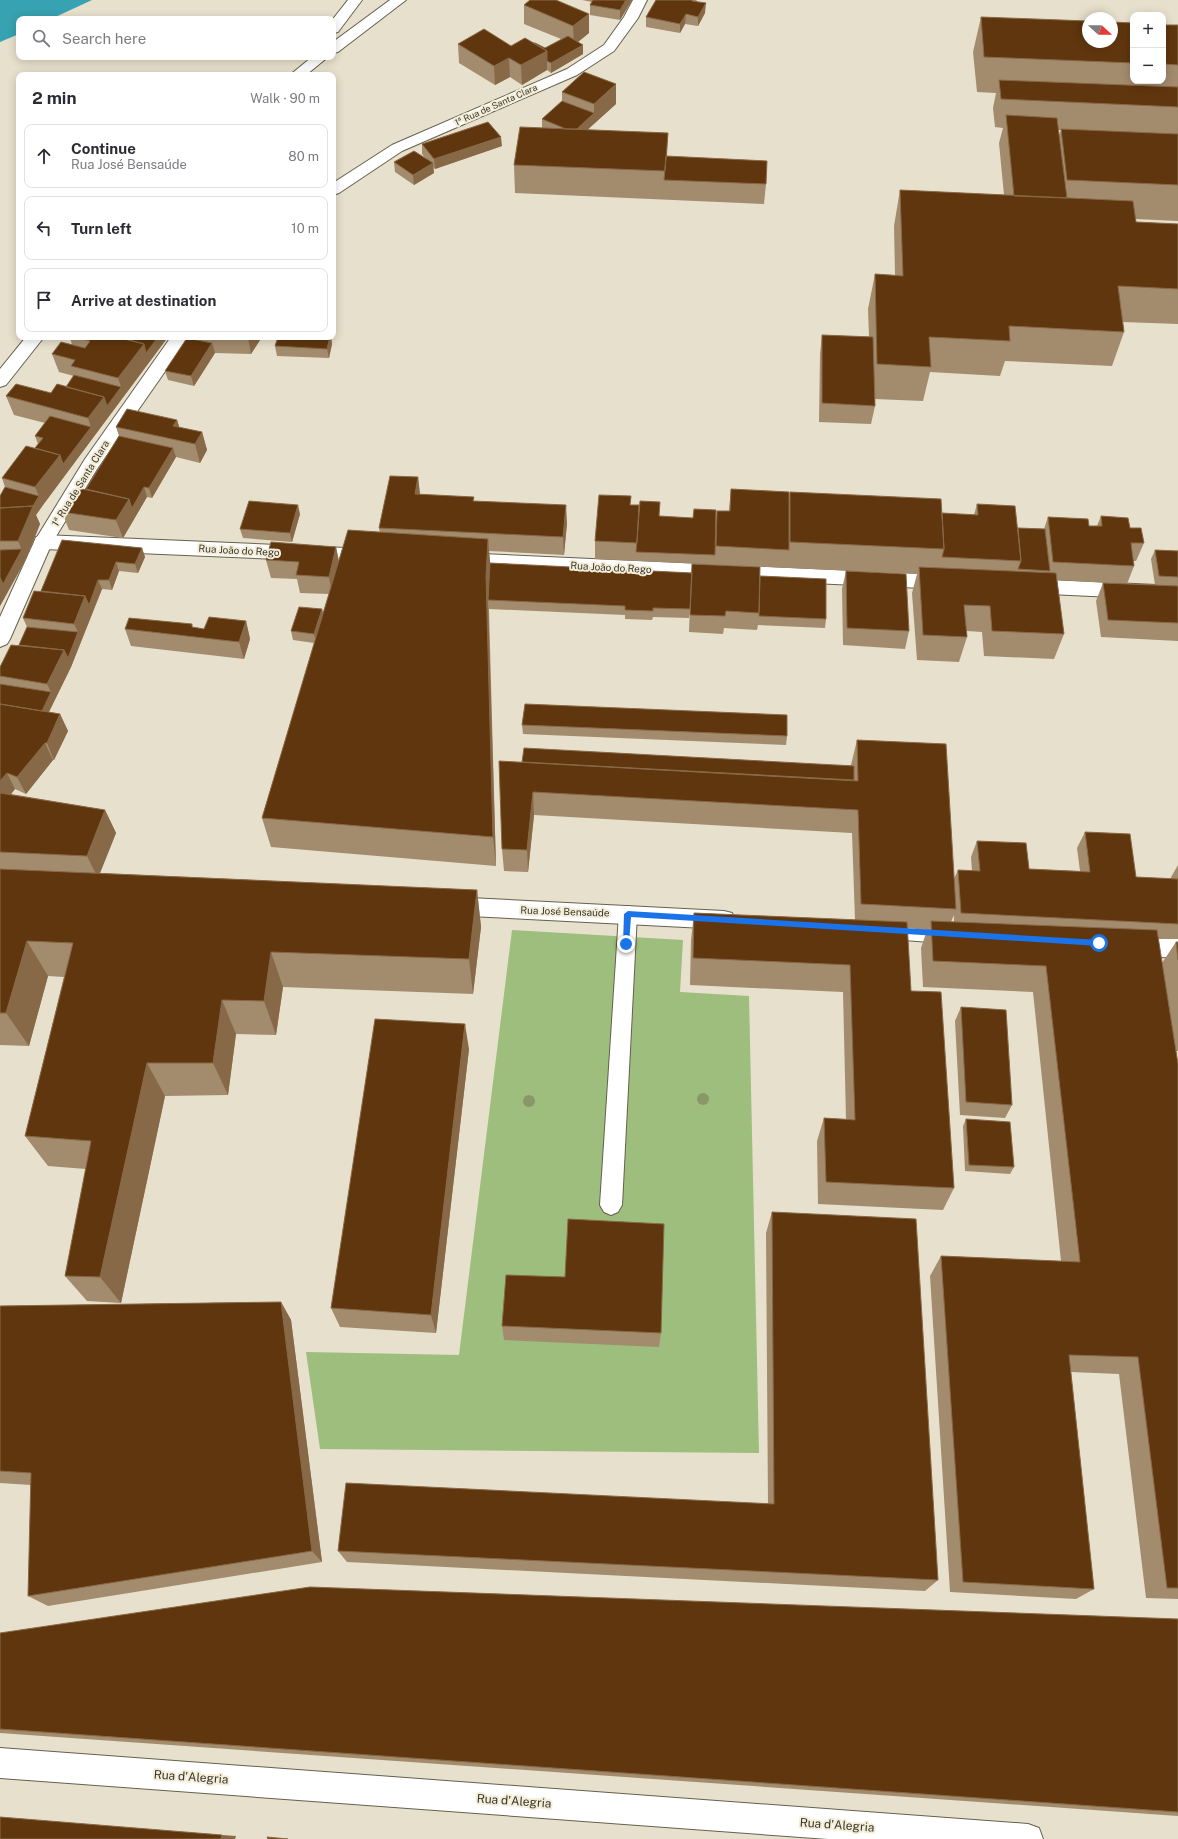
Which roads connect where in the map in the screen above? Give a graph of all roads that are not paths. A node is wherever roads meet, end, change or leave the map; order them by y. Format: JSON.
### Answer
{"nodes":[{"id":1,"x":355,"y":0,"type":"edge"},
{"id":2,"x":399,"y":0,"type":"edge"},
{"id":3,"x":640,"y":0,"type":"edge"},
{"id":4,"x":336,"y":25,"type":"edge"},
{"id":5,"x":336,"y":46,"type":"edge"},
{"id":6,"x":309,"y":60,"type":"edge"},
{"id":7,"x":318,"y":60,"type":"edge"},
{"id":8,"x":300,"y":72,"type":"edge"},
{"id":9,"x":301,"y":72,"type":"edge"},
{"id":10,"x":336,"y":188,"type":"edge"},
{"id":11,"x":33,"y":340,"type":"edge"},
{"id":12,"x":178,"y":340,"type":"edge"},
{"id":13,"x":0,"y":381,"type":"edge"},
{"id":14,"x":43,"y":542,"type":"junction"},
{"id":15,"x":386,"y":557,"type":"edge"},
{"id":16,"x":442,"y":560,"type":"edge"},
{"id":17,"x":959,"y":583,"type":"edge"},
{"id":18,"x":1006,"y":585,"type":"edge"},
{"id":19,"x":1178,"y":593,"type":"edge"},
{"id":20,"x":0,"y":639,"type":"edge"},
{"id":21,"x":431,"y":906,"type":"edge"},
{"id":22,"x":628,"y":914,"type":"junction"},
{"id":23,"x":747,"y":921,"type":"edge"},
{"id":24,"x":859,"y":928,"type":"edge"},
{"id":25,"x":979,"y":936,"type":"edge"},
{"id":26,"x":1106,"y":944,"type":"edge"},
{"id":27,"x":1178,"y":948,"type":"edge"},
{"id":28,"x":611,"y":1205,"type":"dead end"},
{"id":29,"x":0,"y":1763,"type":"edge"},
{"id":30,"x":1028,"y":1839,"type":"edge"}],
"edges":[{"from":1,"to":4,"type":"street"},
{"from":2,"to":5,"type":"street"},
{"from":3,"to":10,"type":"street","name":"1ª Rua de Santa Clara"},
{"from":6,"to":8,"type":"street"},
{"from":7,"to":9,"type":"street"},
{"from":11,"to":13,"type":"street"},
{"from":12,"to":14,"type":"street","name":"1ª Rua de Santa Clara"},
{"from":14,"to":15,"type":"street","name":"Rua João do Rego"},
{"from":14,"to":20,"type":"street","name":"1ª Rua de Santa Clara"},
{"from":16,"to":17,"type":"street","name":"Rua João do Rego"},
{"from":18,"to":19,"type":"street"},
{"from":21,"to":22,"type":"street","name":"Rua José Bensaúde"},
{"from":22,"to":23,"type":"street","name":"Rua José Bensaúde"},
{"from":22,"to":28,"type":"lane"},
{"from":24,"to":25,"type":"street"},
{"from":26,"to":27,"type":"street"},
{"from":29,"to":30,"type":"street","name":"Rua d'Alegria"}]}
